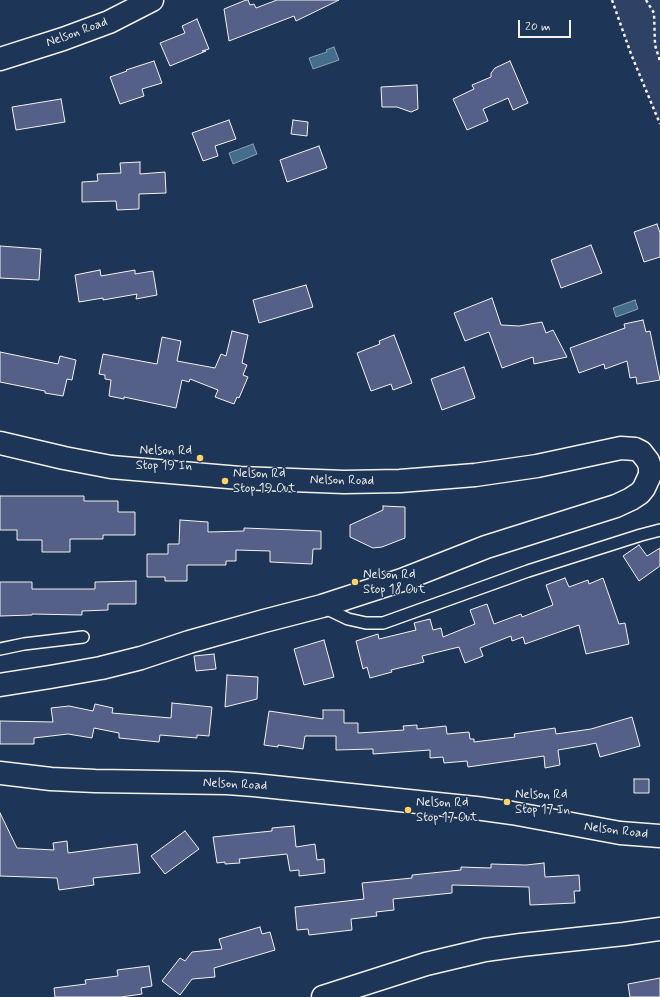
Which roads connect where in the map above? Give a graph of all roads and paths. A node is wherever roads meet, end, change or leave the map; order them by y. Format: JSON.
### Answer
{"nodes":[{"id":1,"x":152,"y":0,"type":"edge"},
{"id":2,"x":612,"y":0,"type":"edge"},
{"id":3,"x":646,"y":0,"type":"edge"},
{"id":4,"x":0,"y":59,"type":"edge"},
{"id":5,"x":660,"y":61,"type":"edge"},
{"id":6,"x":660,"y":124,"type":"edge"},
{"id":7,"x":0,"y":443,"type":"edge"},
{"id":8,"x":655,"y":465,"type":"edge"},
{"id":9,"x":660,"y":530,"type":"edge"},
{"id":10,"x":322,"y":606,"type":"junction"},
{"id":11,"x":83,"y":637,"type":"dead end"},
{"id":12,"x":0,"y":649,"type":"edge"},
{"id":13,"x":0,"y":685,"type":"edge"},
{"id":14,"x":0,"y":773,"type":"edge"},
{"id":15,"x":660,"y":836,"type":"edge"},
{"id":16,"x":660,"y":929,"type":"edge"},
{"id":17,"x":323,"y":997,"type":"edge"}],
"edges":[{"from":1,"to":4,"type":"street","name":"Nelson Road"},
{"from":2,"to":6,"type":"path"},
{"from":3,"to":5,"type":"path"},
{"from":7,"to":8,"type":"street","name":"Nelson Road"},
{"from":8,"to":10,"type":"street","name":"Nelson Road"},
{"from":9,"to":10,"type":"lane"},
{"from":10,"to":13,"type":"street","name":"Nelson Road"},
{"from":11,"to":12,"type":"lane"},
{"from":14,"to":15,"type":"street","name":"Nelson Road"},
{"from":16,"to":17,"type":"street"}]}
